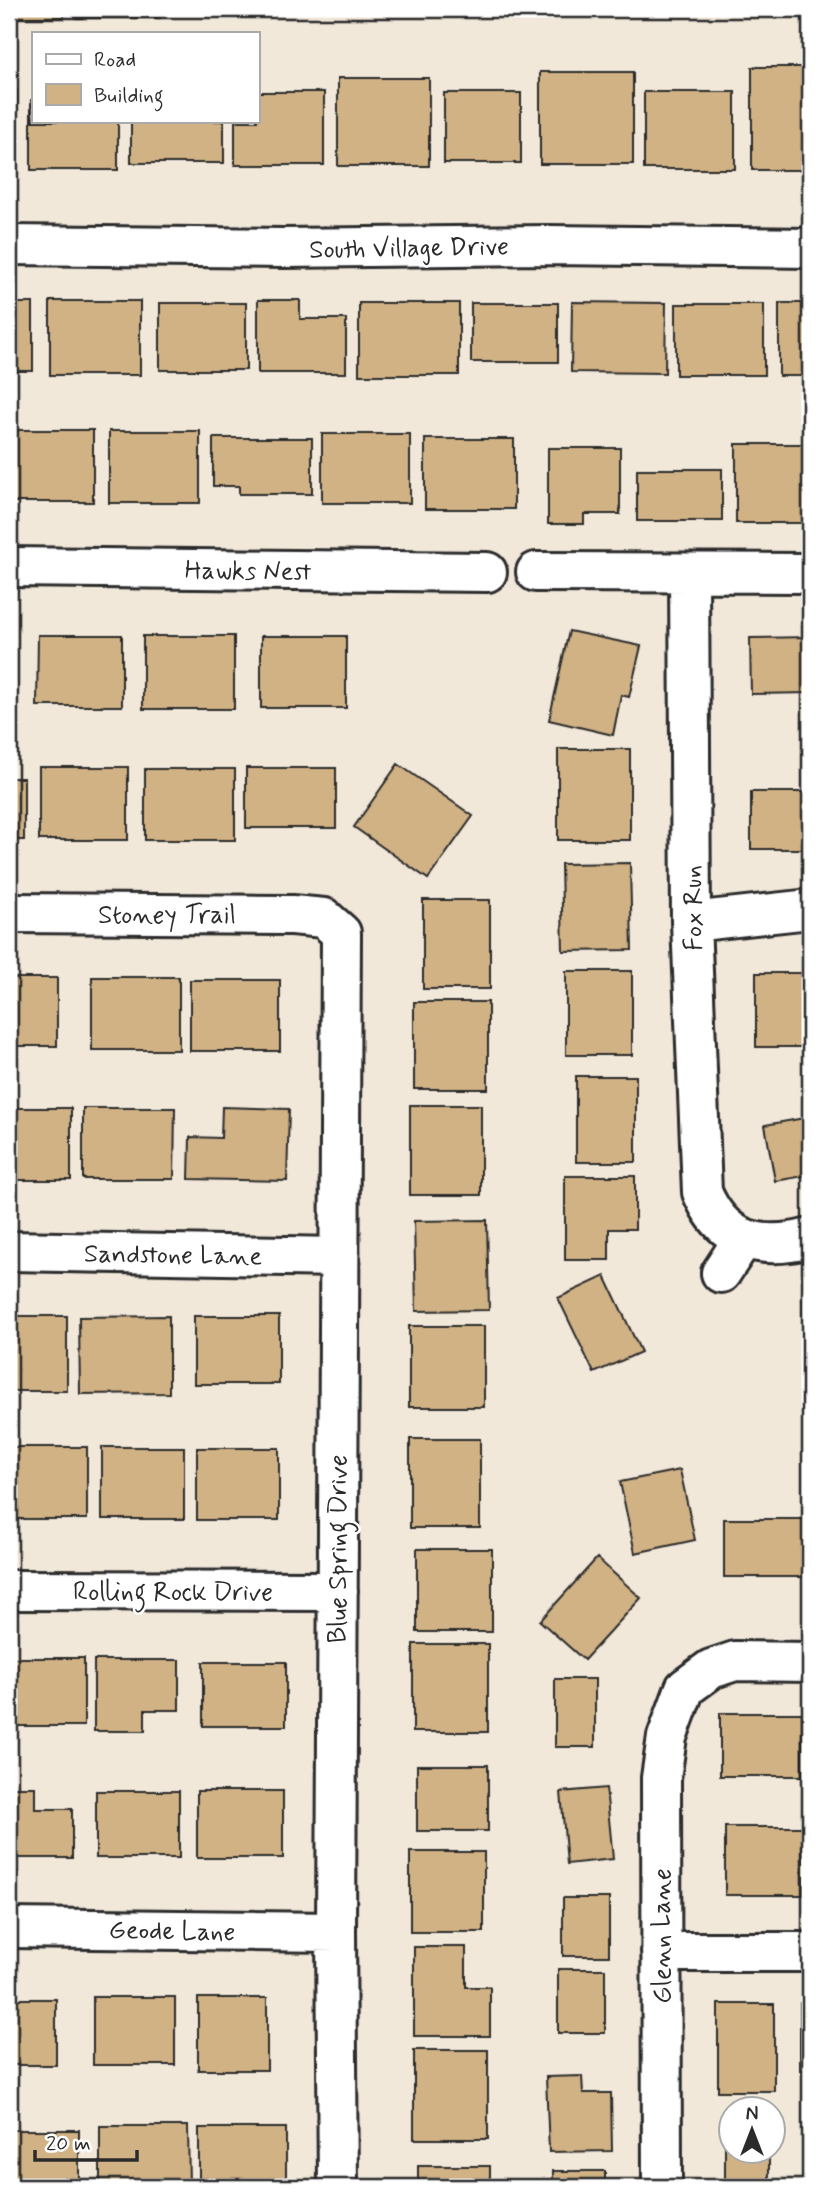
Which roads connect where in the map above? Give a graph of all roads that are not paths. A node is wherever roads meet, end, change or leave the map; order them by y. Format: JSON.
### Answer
{"nodes":[{"id":1,"x":9,"y":245,"type":"edge"},
{"id":2,"x":810,"y":248,"type":"edge"},
{"id":3,"x":9,"y":567,"type":"edge"},
{"id":4,"x":487,"y":572,"type":"dead end"},
{"id":5,"x":536,"y":572,"type":"dead end"},
{"id":6,"x":689,"y":573,"type":"junction"},
{"id":7,"x":810,"y":573,"type":"edge"},
{"id":8,"x":810,"y":909,"type":"edge"},
{"id":9,"x":9,"y":913,"type":"edge"},
{"id":10,"x":324,"y":918,"type":"joint"},
{"id":11,"x":691,"y":922,"type":"junction"},
{"id":12,"x":737,"y":1235,"type":"junction"},
{"id":13,"x":810,"y":1238,"type":"edge"},
{"id":14,"x":9,"y":1251,"type":"edge"},
{"id":15,"x":338,"y":1257,"type":"junction"},
{"id":16,"x":721,"y":1273,"type":"dead end"},
{"id":17,"x":9,"y":1590,"type":"edge"},
{"id":18,"x":338,"y":1591,"type":"junction"},
{"id":19,"x":810,"y":1662,"type":"edge"},
{"id":20,"x":9,"y":1928,"type":"edge"},
{"id":21,"x":336,"y":1932,"type":"junction"},
{"id":22,"x":661,"y":1952,"type":"junction"},
{"id":23,"x":810,"y":1952,"type":"edge"},
{"id":24,"x":338,"y":2187,"type":"edge"},
{"id":25,"x":662,"y":2187,"type":"edge"}],
"edges":[{"from":1,"to":2,"type":"street","name":"South Village Drive"},
{"from":3,"to":4,"type":"street","name":"Hawks Nest"},
{"from":5,"to":6,"type":"street"},
{"from":6,"to":7,"type":"street"},
{"from":6,"to":11,"type":"street","name":"Fox Run"},
{"from":8,"to":11,"type":"street"},
{"from":9,"to":10,"type":"street","name":"Stoney Trail"},
{"from":10,"to":15,"type":"street","name":"Blue Spring Drive"},
{"from":11,"to":12,"type":"street","name":"Fox Run"},
{"from":12,"to":13,"type":"street"},
{"from":12,"to":16,"type":"street"},
{"from":14,"to":15,"type":"street","name":"Sandstone Lane"},
{"from":15,"to":18,"type":"street","name":"Blue Spring Drive"},
{"from":17,"to":18,"type":"street","name":"Rolling Rock Drive"},
{"from":18,"to":21,"type":"street","name":"Blue Spring Drive"},
{"from":19,"to":22,"type":"street","name":"Glenn Lane"},
{"from":20,"to":21,"type":"street","name":"Geode Lane"},
{"from":21,"to":24,"type":"street","name":"Blue Spring Drive"},
{"from":22,"to":23,"type":"street"},
{"from":22,"to":25,"type":"street","name":"Glenn Lane"}]}
